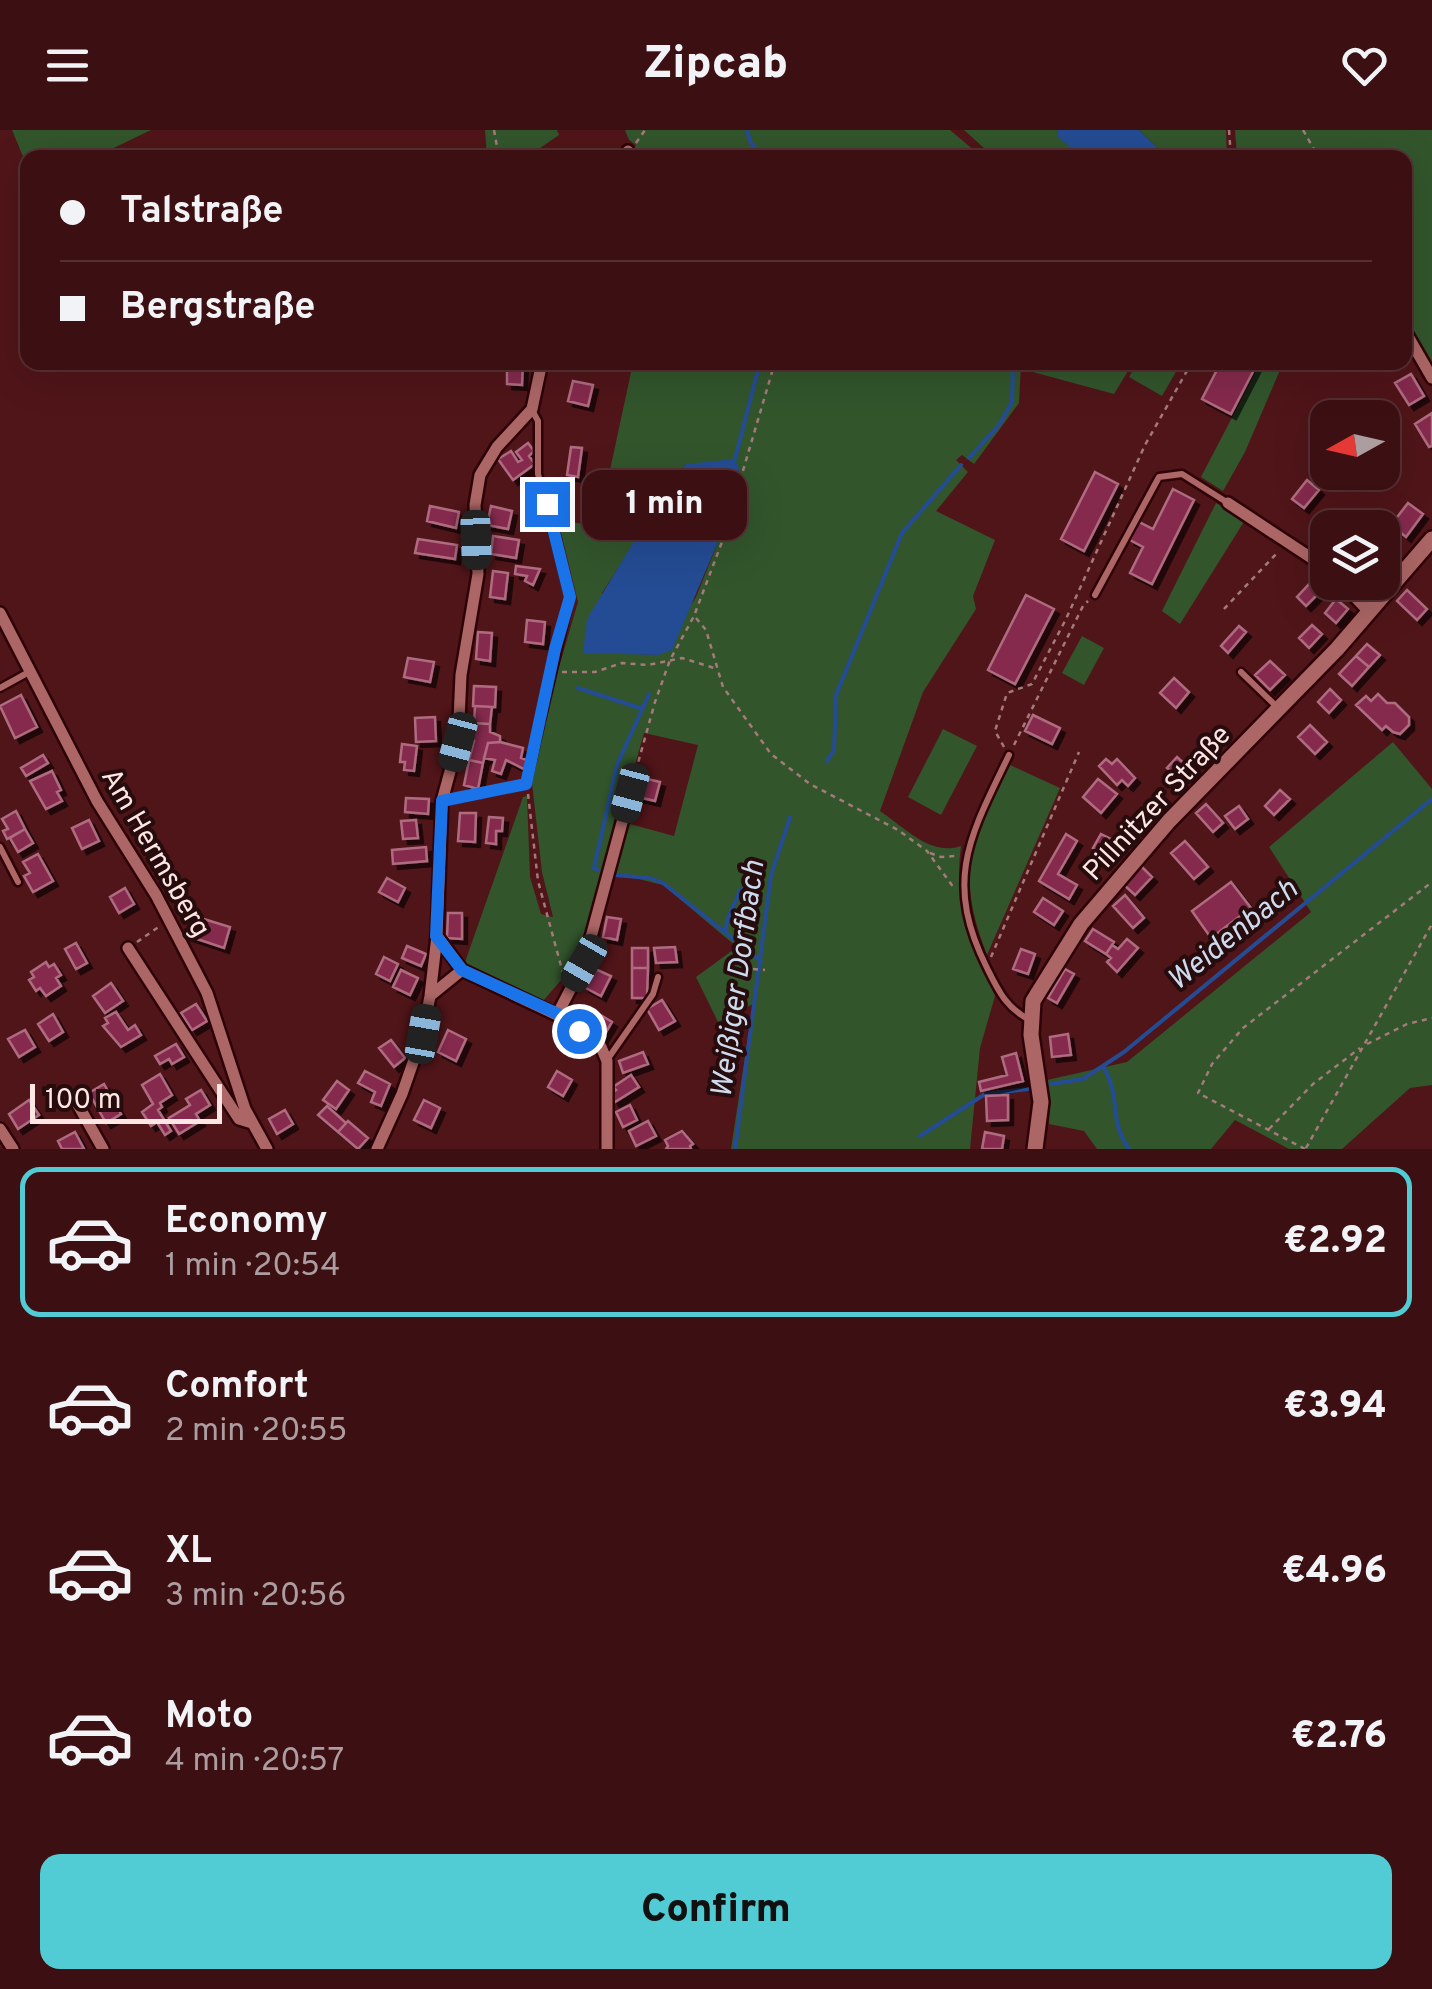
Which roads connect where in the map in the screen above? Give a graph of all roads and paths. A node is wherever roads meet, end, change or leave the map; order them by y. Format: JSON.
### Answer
{"nodes":[{"id":1,"x":645,"y":130,"type":"edge"},
{"id":2,"x":629,"y":150,"type":"edge"},
{"id":3,"x":1412,"y":343,"type":"edge"},
{"id":4,"x":540,"y":370,"type":"edge"},
{"id":5,"x":773,"y":370,"type":"edge"},
{"id":6,"x":1187,"y":370,"type":"edge"},
{"id":7,"x":1432,"y":378,"type":"edge"},
{"id":8,"x":532,"y":409,"type":"junction"},
{"id":9,"x":1228,"y":503,"type":"joint"},
{"id":10,"x":1432,"y":540,"type":"edge"},
{"id":11,"x":1287,"y":542,"type":"junction"},
{"id":12,"x":1310,"y":557,"type":"edge"},
{"id":13,"x":1095,"y":595,"type":"joint"},
{"id":14,"x":1358,"y":600,"type":"edge"},
{"id":15,"x":1224,"y":609,"type":"dead end"},
{"id":16,"x":0,"y":613,"type":"edge"},
{"id":17,"x":1370,"y":613,"type":"junction"},
{"id":18,"x":694,"y":616,"type":"junction"},
{"id":19,"x":670,"y":660,"type":"junction"},
{"id":20,"x":717,"y":670,"type":"junction"},
{"id":21,"x":30,"y":672,"type":"junction"},
{"id":22,"x":550,"y":672,"type":"junction"},
{"id":23,"x":1240,"y":672,"type":"dead end"},
{"id":24,"x":0,"y":688,"type":"edge"},
{"id":25,"x":1279,"y":709,"type":"junction"},
{"id":26,"x":1079,"y":752,"type":"dead end"},
{"id":27,"x":1009,"y":755,"type":"junction"},
{"id":28,"x":526,"y":784,"type":"junction"},
{"id":29,"x":630,"y":793,"type":"joint"},
{"id":30,"x":442,"y":801,"type":"junction"},
{"id":31,"x":968,"y":846,"type":"junction"},
{"id":32,"x":0,"y":847,"type":"edge"},
{"id":33,"x":926,"y":851,"type":"junction"},
{"id":34,"x":18,"y":882,"type":"dead end"},
{"id":35,"x":1432,"y":882,"type":"edge"},
{"id":36,"x":964,"y":901,"type":"junction"},
{"id":37,"x":162,"y":924,"type":"dead end"},
{"id":38,"x":1432,"y":924,"type":"edge"},
{"id":39,"x":436,"y":936,"type":"junction"},
{"id":40,"x":1423,"y":939,"type":"junction"},
{"id":41,"x":1432,"y":939,"type":"edge"},
{"id":42,"x":130,"y":947,"type":"joint"},
{"id":43,"x":987,"y":967,"type":"junction"},
{"id":44,"x":753,"y":969,"type":"dead end"},
{"id":45,"x":462,"y":970,"type":"junction"},
{"id":46,"x":765,"y":970,"type":"dead end"},
{"id":47,"x":658,"y":977,"type":"dead end"},
{"id":48,"x":567,"y":994,"type":"junction"},
{"id":49,"x":430,"y":996,"type":"junction"},
{"id":50,"x":558,"y":1014,"type":"junction"},
{"id":51,"x":1432,"y":1018,"type":"edge"},
{"id":52,"x":1031,"y":1021,"type":"junction"},
{"id":53,"x":1363,"y":1046,"type":"junction"},
{"id":54,"x":607,"y":1061,"type":"junction"},
{"id":55,"x":77,"y":1103,"type":"dead end"},
{"id":56,"x":252,"y":1123,"type":"junction"},
{"id":57,"x":0,"y":1129,"type":"edge"},
{"id":58,"x":1268,"y":1130,"type":"junction"},
{"id":59,"x":13,"y":1149,"type":"edge"},
{"id":60,"x":103,"y":1149,"type":"edge"},
{"id":61,"x":267,"y":1149,"type":"edge"},
{"id":62,"x":377,"y":1149,"type":"edge"},
{"id":63,"x":607,"y":1149,"type":"edge"},
{"id":64,"x":1035,"y":1149,"type":"edge"},
{"id":65,"x":1305,"y":1149,"type":"edge"}],
"edges":[{"from":1,"to":2,"type":"path"},
{"from":3,"to":7,"type":"street"},
{"from":4,"to":8,"type":"street"},
{"from":5,"to":18,"type":"path"},
{"from":6,"to":27,"type":"path"},
{"from":8,"to":22,"type":"lane"},
{"from":8,"to":30,"type":"street"},
{"from":9,"to":11,"type":"street"},
{"from":9,"to":13,"type":"lane"},
{"from":10,"to":17,"type":"street","name":"Pillnitzer Straße"},
{"from":11,"to":12,"type":"street"},
{"from":11,"to":15,"type":"path"},
{"from":13,"to":27,"type":"path"},
{"from":14,"to":17,"type":"street"},
{"from":16,"to":21,"type":"street","name":"Am Hermsberg"},
{"from":17,"to":25,"type":"street","name":"Pillnitzer Straße"},
{"from":18,"to":19,"type":"path"},
{"from":18,"to":20,"type":"path"},
{"from":19,"to":20,"type":"path"},
{"from":19,"to":22,"type":"path"},
{"from":19,"to":29,"type":"path"},
{"from":20,"to":33,"type":"path"},
{"from":21,"to":24,"type":"lane"},
{"from":21,"to":56,"type":"street","name":"Am Hermsberg"},
{"from":22,"to":28,"type":"lane"},
{"from":23,"to":25,"type":"lane"},
{"from":25,"to":52,"type":"street","name":"Pillnitzer Straße"},
{"from":26,"to":43,"type":"path"},
{"from":27,"to":31,"type":"lane"},
{"from":28,"to":30,"type":"lane"},
{"from":28,"to":48,"type":"path"},
{"from":29,"to":48,"type":"street"},
{"from":30,"to":39,"type":"street"},
{"from":31,"to":33,"type":"path"},
{"from":31,"to":36,"type":"lane"},
{"from":32,"to":34,"type":"lane"},
{"from":33,"to":36,"type":"path"},
{"from":35,"to":58,"type":"path"},
{"from":36,"to":43,"type":"lane"},
{"from":37,"to":42,"type":"path"},
{"from":38,"to":40,"type":"path"},
{"from":39,"to":45,"type":"street"},
{"from":39,"to":49,"type":"street"},
{"from":40,"to":41,"type":"path"},
{"from":40,"to":53,"type":"path"},
{"from":42,"to":56,"type":"street","name":"Am Hermsberg"},
{"from":43,"to":52,"type":"lane"},
{"from":44,"to":46,"type":"path"},
{"from":45,"to":49,"type":"street"},
{"from":45,"to":50,"type":"street"},
{"from":47,"to":54,"type":"lane"},
{"from":48,"to":50,"type":"street"},
{"from":49,"to":62,"type":"street"},
{"from":50,"to":54,"type":"street"},
{"from":51,"to":53,"type":"path"},
{"from":52,"to":64,"type":"street","name":"Pillnitzer Straße"},
{"from":53,"to":58,"type":"path"},
{"from":53,"to":65,"type":"path"},
{"from":54,"to":63,"type":"street"},
{"from":55,"to":60,"type":"street"},
{"from":56,"to":61,"type":"street","name":"Am Hermsberg"},
{"from":57,"to":59,"type":"street"},
{"from":58,"to":65,"type":"path"}]}
